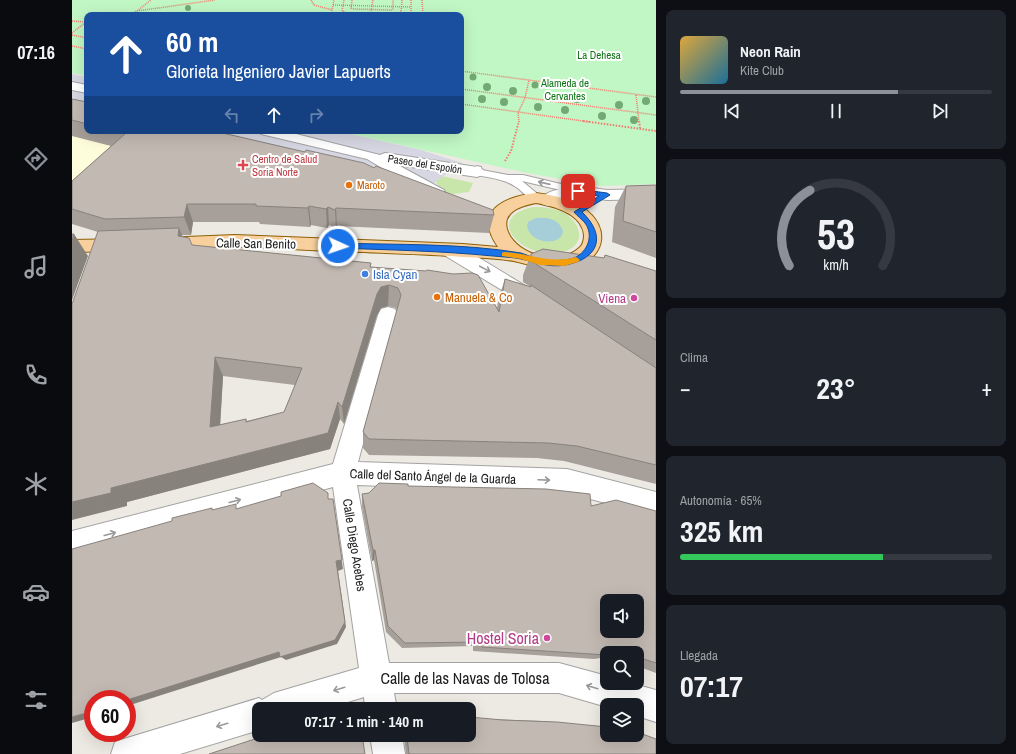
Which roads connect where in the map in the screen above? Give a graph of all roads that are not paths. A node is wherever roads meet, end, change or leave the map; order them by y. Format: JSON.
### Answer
{"nodes":[{"id":1,"x":72,"y":86,"type":"edge"},
{"id":2,"x":84,"y":88,"type":"edge"},
{"id":3,"x":279,"y":134,"type":"edge"},
{"id":4,"x":372,"y":156,"type":"junction"},
{"id":5,"x":477,"y":171,"type":"joint"},
{"id":6,"x":509,"y":178,"type":"junction"},
{"id":7,"x":578,"y":191,"type":"junction"},
{"id":8,"x":656,"y":194,"type":"edge"},
{"id":9,"x":607,"y":195,"type":"junction"},
{"id":10,"x":542,"y":199,"type":"junction"},
{"id":11,"x":453,"y":203,"type":"edge"},
{"id":12,"x":578,"y":212,"type":"junction"},
{"id":13,"x":497,"y":230,"type":"junction"},
{"id":14,"x":72,"y":246,"type":"edge"},
{"id":15,"x":457,"y":250,"type":"junction"},
{"id":16,"x":586,"y":254,"type":"junction"},
{"id":17,"x":521,"y":256,"type":"junction"},
{"id":18,"x":605,"y":260,"type":"edge"},
{"id":19,"x":547,"y":310,"type":"edge"},
{"id":20,"x":388,"y":315,"type":"dead end"},
{"id":21,"x":343,"y":473,"type":"junction"},
{"id":22,"x":656,"y":504,"type":"edge"},
{"id":23,"x":72,"y":544,"type":"edge"},
{"id":24,"x":376,"y":678,"type":"junction"},
{"id":25,"x":297,"y":702,"type":"edge"},
{"id":26,"x":381,"y":702,"type":"edge"},
{"id":27,"x":656,"y":706,"type":"edge"},
{"id":28,"x":252,"y":716,"type":"edge"},
{"id":29,"x":387,"y":742,"type":"edge"},
{"id":30,"x":127,"y":754,"type":"edge"},
{"id":31,"x":389,"y":754,"type":"edge"}],
"edges":[{"from":1,"to":2,"type":"street"},
{"from":3,"to":4,"type":"street","name":"Paseo del Espolón"},
{"from":4,"to":5,"type":"street","name":"Paseo del Espolón"},
{"from":4,"to":11,"type":"street","name":"Paseo del Espolón"},
{"from":5,"to":6,"type":"lane"},
{"from":7,"to":6,"type":"lane","one_way":true},
{"from":6,"to":10,"type":"lane"},
{"from":7,"to":9,"type":"street"},
{"from":7,"to":10,"type":"street"},
{"from":8,"to":9,"type":"street"},
{"from":9,"to":12,"type":"street"},
{"from":10,"to":12,"type":"main road"},
{"from":10,"to":13,"type":"main road"},
{"from":12,"to":16,"type":"main road"},
{"from":13,"to":15,"type":"main road"},
{"from":13,"to":17,"type":"main road"},
{"from":14,"to":15,"type":"main road","name":"Calle San Benito"},
{"from":15,"to":17,"type":"main road","name":"Calle San Benito"},
{"from":15,"to":19,"type":"street","one_way":true},
{"from":16,"to":17,"type":"main road"},
{"from":16,"to":18,"type":"main road"},
{"from":20,"to":21,"type":"street","name":"Calle Diego Acebes"},
{"from":21,"to":22,"type":"street","name":"Calle del Santo Ángel de la Guarda","one_way":true},
{"from":23,"to":21,"type":"street","name":"Calle del Santo Ángel de la Guarda","one_way":true},
{"from":21,"to":24,"type":"street","name":"Calle Diego Acebes"},
{"from":24,"to":25,"type":"street","name":"Calle de las Navas de Tolosa","one_way":true},
{"from":24,"to":26,"type":"street","name":"Calle Diego Acebes"},
{"from":27,"to":24,"type":"street","name":"Calle de las Navas de Tolosa","one_way":true},
{"from":28,"to":30,"type":"street","one_way":true},
{"from":29,"to":31,"type":"street"}]}
